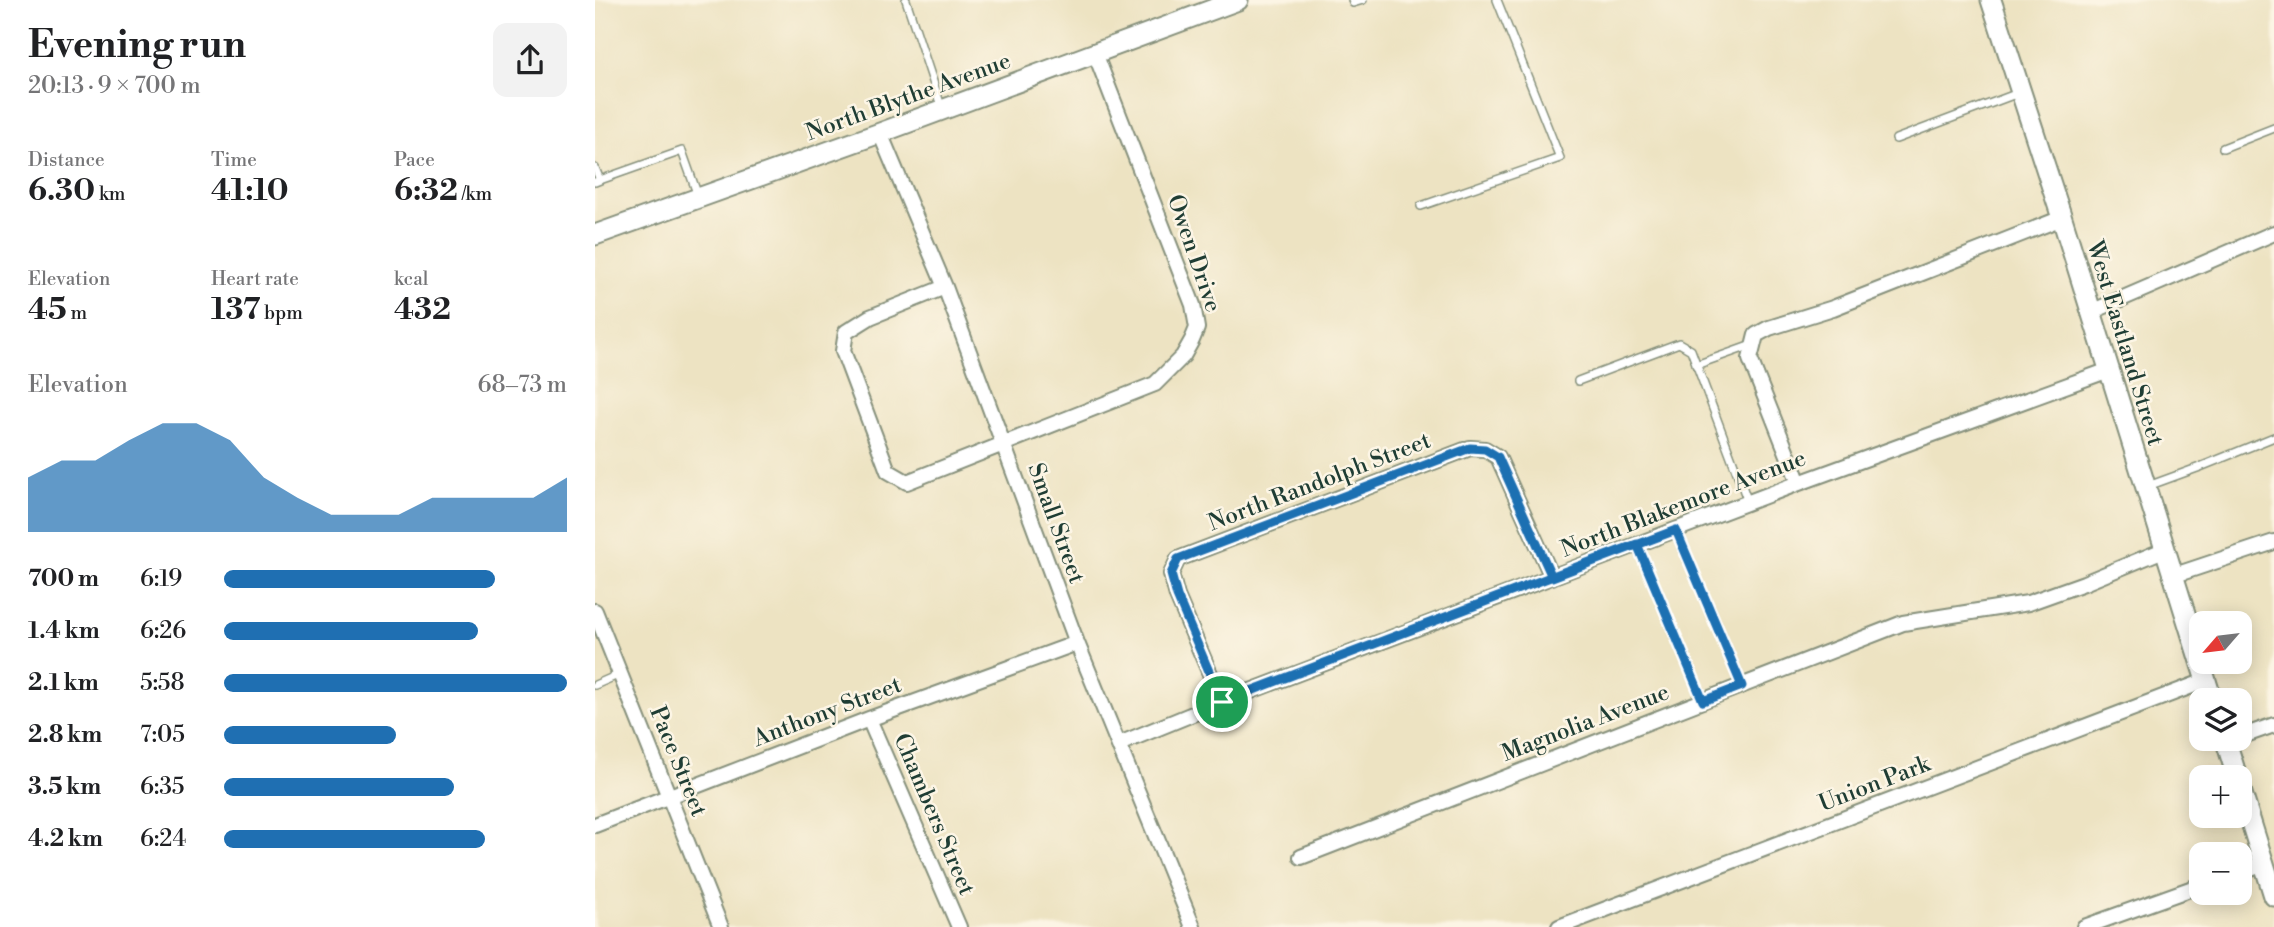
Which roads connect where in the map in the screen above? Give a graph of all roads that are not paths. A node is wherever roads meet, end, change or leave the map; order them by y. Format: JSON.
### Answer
{"nodes":[{"id":1,"x":906,"y":0,"type":"edge"},
{"id":2,"x":1237,"y":0,"type":"edge"},
{"id":3,"x":1352,"y":0,"type":"edge"},
{"id":4,"x":1363,"y":0,"type":"edge"},
{"id":5,"x":1497,"y":0,"type":"edge"},
{"id":6,"x":1991,"y":0,"type":"edge"},
{"id":7,"x":1199,"y":6,"type":"edge"},
{"id":8,"x":1095,"y":52,"type":"junction"},
{"id":9,"x":2021,"y":92,"type":"junction"},
{"id":10,"x":943,"y":110,"type":"junction"},
{"id":11,"x":2274,"y":128,"type":"edge"},
{"id":12,"x":880,"y":133,"type":"junction"},
{"id":13,"x":1896,"y":139,"type":"dead end"},
{"id":14,"x":2223,"y":148,"type":"dead end"},
{"id":15,"x":595,"y":168,"type":"edge"},
{"id":16,"x":597,"y":181,"type":"edge"},
{"id":17,"x":699,"y":198,"type":"junction"},
{"id":18,"x":1422,"y":206,"type":"dead end"},
{"id":19,"x":2062,"y":218,"type":"junction"},
{"id":20,"x":2274,"y":233,"type":"edge"},
{"id":21,"x":595,"y":234,"type":"edge"},
{"id":22,"x":944,"y":287,"type":"junction"},
{"id":23,"x":2091,"y":312,"type":"junction"},
{"id":24,"x":1753,"y":345,"type":"junction"},
{"id":25,"x":1696,"y":365,"type":"junction"},
{"id":26,"x":2109,"y":370,"type":"junction"},
{"id":27,"x":1578,"y":381,"type":"dead end"},
{"id":28,"x":2274,"y":437,"type":"edge"},
{"id":29,"x":1004,"y":445,"type":"junction"},
{"id":30,"x":1800,"y":482,"type":"junction"},
{"id":31,"x":2144,"y":487,"type":"junction"},
{"id":32,"x":1748,"y":502,"type":"junction"},
{"id":33,"x":1676,"y":530,"type":"junction"},
{"id":34,"x":2274,"y":542,"type":"edge"},
{"id":35,"x":1637,"y":544,"type":"junction"},
{"id":36,"x":2167,"y":549,"type":"junction"},
{"id":37,"x":2175,"y":575,"type":"junction"},
{"id":38,"x":1552,"y":577,"type":"junction"},
{"id":39,"x":595,"y":611,"type":"edge"},
{"id":40,"x":1077,"y":643,"type":"junction"},
{"id":41,"x":620,"y":674,"type":"junction"},
{"id":42,"x":595,"y":685,"type":"edge"},
{"id":43,"x":1742,"y":686,"type":"junction"},
{"id":44,"x":2208,"y":688,"type":"edge"},
{"id":45,"x":2189,"y":698,"type":"edge"},
{"id":46,"x":1703,"y":701,"type":"junction"},
{"id":47,"x":1222,"y":702,"type":"junction"},
{"id":48,"x":869,"y":719,"type":"junction"},
{"id":49,"x":2274,"y":726,"type":"edge"},
{"id":50,"x":2252,"y":733,"type":"edge"},
{"id":51,"x":1119,"y":744,"type":"junction"},
{"id":52,"x":668,"y":797,"type":"junction"},
{"id":53,"x":2252,"y":819,"type":"edge"},
{"id":54,"x":595,"y":825,"type":"edge"},
{"id":55,"x":1301,"y":857,"type":"dead end"},
{"id":56,"x":2267,"y":858,"type":"edge"},
{"id":57,"x":2189,"y":889,"type":"edge"},
{"id":58,"x":2274,"y":896,"type":"edge"},
{"id":59,"x":721,"y":927,"type":"edge"},
{"id":60,"x":958,"y":927,"type":"edge"},
{"id":61,"x":1193,"y":927,"type":"edge"},
{"id":62,"x":1559,"y":927,"type":"edge"},
{"id":63,"x":2084,"y":927,"type":"edge"}],
"edges":[{"from":1,"to":10,"type":"lane"},
{"from":2,"to":7,"type":"street","name":"North Blythe Avenue"},
{"from":3,"to":4,"type":"lane"},
{"from":5,"to":18,"type":"lane"},
{"from":6,"to":9,"type":"street","name":"West Eastland Street"},
{"from":7,"to":8,"type":"street","name":"North Blythe Avenue"},
{"from":8,"to":10,"type":"street","name":"North Blythe Avenue"},
{"from":8,"to":29,"type":"street","name":"Owen Drive"},
{"from":9,"to":13,"type":"lane"},
{"from":9,"to":19,"type":"street","name":"West Eastland Street"},
{"from":10,"to":12,"type":"street","name":"North Blythe Avenue"},
{"from":11,"to":14,"type":"lane"},
{"from":12,"to":17,"type":"street","name":"North Blythe Avenue"},
{"from":12,"to":22,"type":"street","name":"Small Street"},
{"from":15,"to":16,"type":"lane"},
{"from":16,"to":17,"type":"lane"},
{"from":17,"to":21,"type":"street","name":"North Blythe Avenue"},
{"from":19,"to":23,"type":"street","name":"West Eastland Street"},
{"from":19,"to":24,"type":"street"},
{"from":20,"to":23,"type":"street"},
{"from":22,"to":29,"type":"street","name":"Small Street"},
{"from":22,"to":29,"type":"street","name":"Owen Drive"},
{"from":23,"to":26,"type":"street","name":"West Eastland Street"},
{"from":24,"to":25,"type":"lane"},
{"from":24,"to":30,"type":"street"},
{"from":25,"to":27,"type":"lane"},
{"from":25,"to":32,"type":"lane"},
{"from":26,"to":30,"type":"street","name":"North Blakemore Avenue"},
{"from":26,"to":31,"type":"street","name":"West Eastland Street"},
{"from":28,"to":31,"type":"lane"},
{"from":29,"to":40,"type":"street","name":"Small Street"},
{"from":30,"to":32,"type":"street","name":"North Blakemore Avenue"},
{"from":31,"to":36,"type":"street","name":"West Eastland Street"},
{"from":32,"to":33,"type":"street","name":"North Blakemore Avenue"},
{"from":33,"to":35,"type":"street","name":"North Blakemore Avenue"},
{"from":33,"to":43,"type":"lane"},
{"from":34,"to":37,"type":"street"},
{"from":35,"to":38,"type":"street","name":"North Blakemore Avenue"},
{"from":35,"to":46,"type":"lane"},
{"from":36,"to":37,"type":"street","name":"West Eastland Street"},
{"from":36,"to":43,"type":"street","name":"Magnolia Avenue"},
{"from":37,"to":44,"type":"street","name":"West Eastland Street"},
{"from":38,"to":47,"type":"street","name":"North Blakemore Avenue"},
{"from":38,"to":47,"type":"street","name":"North Randolph Street"},
{"from":39,"to":41,"type":"street","name":"Pace Street"},
{"from":40,"to":48,"type":"street","name":"Anthony Street"},
{"from":40,"to":51,"type":"street","name":"Small Street"},
{"from":41,"to":42,"type":"lane"},
{"from":41,"to":52,"type":"street","name":"Pace Street"},
{"from":43,"to":46,"type":"street","name":"Magnolia Avenue"},
{"from":45,"to":62,"type":"street","name":"Union Park"},
{"from":46,"to":55,"type":"street","name":"Magnolia Avenue"},
{"from":47,"to":51,"type":"street","name":"North Blakemore Avenue"},
{"from":48,"to":52,"type":"street","name":"Anthony Street"},
{"from":48,"to":60,"type":"street","name":"Chambers Street"},
{"from":49,"to":50,"type":"street"},
{"from":51,"to":61,"type":"street","name":"Small Street"},
{"from":52,"to":54,"type":"street","name":"Anthony Street"},
{"from":52,"to":59,"type":"street","name":"Pace Street"},
{"from":53,"to":56,"type":"street"},
{"from":56,"to":58,"type":"street"},
{"from":57,"to":63,"type":"street"}]}
